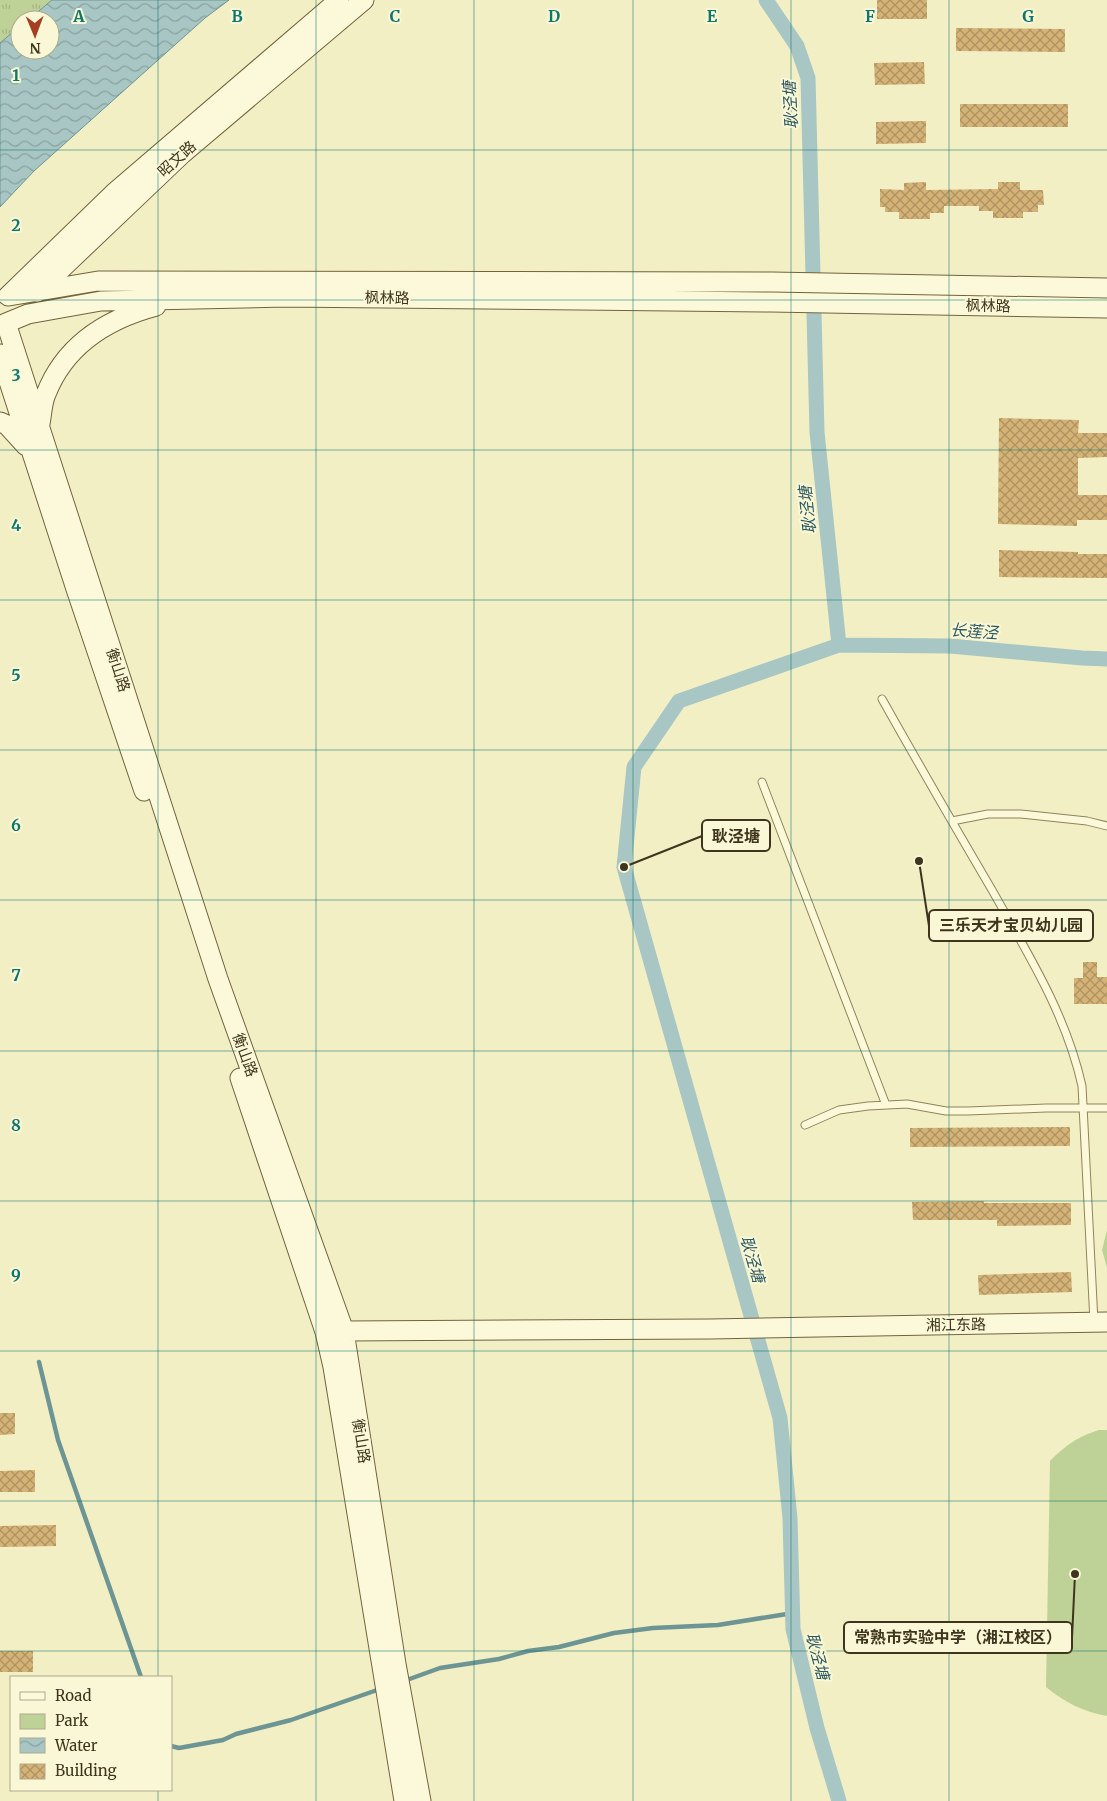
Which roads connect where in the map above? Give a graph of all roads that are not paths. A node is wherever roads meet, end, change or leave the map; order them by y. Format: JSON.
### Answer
{"nodes":[{"id":1,"x":338,"y":0,"type":"edge"},
{"id":2,"x":364,"y":0,"type":"edge"},
{"id":3,"x":1107,"y":288,"type":"edge"},
{"id":4,"x":37,"y":291,"type":"junction"},
{"id":5,"x":182,"y":299,"type":"junction"},
{"id":6,"x":5,"y":300,"type":"edge"},
{"id":7,"x":1107,"y":308,"type":"edge"},
{"id":8,"x":3,"y":326,"type":"edge"},
{"id":9,"x":0,"y":354,"type":"edge"},
{"id":10,"x":0,"y":422,"type":"edge"},
{"id":11,"x":40,"y":428,"type":"junction"},
{"id":12,"x":32,"y":452,"type":"junction"},
{"id":13,"x":882,"y":699,"type":"dead end"},
{"id":14,"x":762,"y":782,"type":"dead end"},
{"id":15,"x":952,"y":821,"type":"junction"},
{"id":16,"x":1107,"y":826,"type":"edge"},
{"id":17,"x":886,"y":1105,"type":"junction"},
{"id":18,"x":1107,"y":1108,"type":"edge"},
{"id":19,"x":1084,"y":1109,"type":"junction"},
{"id":20,"x":805,"y":1125,"type":"dead end"},
{"id":21,"x":1101,"y":1322,"type":"edge"},
{"id":22,"x":344,"y":1331,"type":"junction"},
{"id":23,"x":388,"y":1666,"type":"junction"},
{"id":24,"x":394,"y":1692,"type":"junction"},
{"id":25,"x":404,"y":1801,"type":"edge"},
{"id":26,"x":421,"y":1801,"type":"edge"}],
"edges":[{"from":1,"to":6,"type":"street"},
{"from":2,"to":4,"type":"street","name":"昭文路"},
{"from":3,"to":4,"type":"street","name":"枫林路"},
{"from":4,"to":6,"type":"street","name":"枫林路"},
{"from":4,"to":8,"type":"street","name":"昭文路"},
{"from":5,"to":7,"type":"street","name":"枫林路"},
{"from":5,"to":8,"type":"street","name":"枫林路"},
{"from":5,"to":11,"type":"street"},
{"from":8,"to":11,"type":"street","name":"衡山路"},
{"from":9,"to":12,"type":"street","name":"衡山路"},
{"from":10,"to":12,"type":"street"},
{"from":11,"to":22,"type":"street","name":"衡山路"},
{"from":12,"to":23,"type":"street","name":"衡山路"},
{"from":13,"to":15,"type":"lane"},
{"from":14,"to":17,"type":"lane"},
{"from":15,"to":16,"type":"lane"},
{"from":15,"to":19,"type":"lane"},
{"from":17,"to":19,"type":"lane"},
{"from":17,"to":20,"type":"lane"},
{"from":18,"to":19,"type":"lane"},
{"from":19,"to":21,"type":"lane"},
{"from":21,"to":22,"type":"street","name":"湘江东路"},
{"from":22,"to":23,"type":"street","name":"衡山路"},
{"from":23,"to":24,"type":"street","name":"衡山路"},
{"from":24,"to":25,"type":"street","name":"衡山路"},
{"from":24,"to":26,"type":"street","name":"衡山路"}]}
